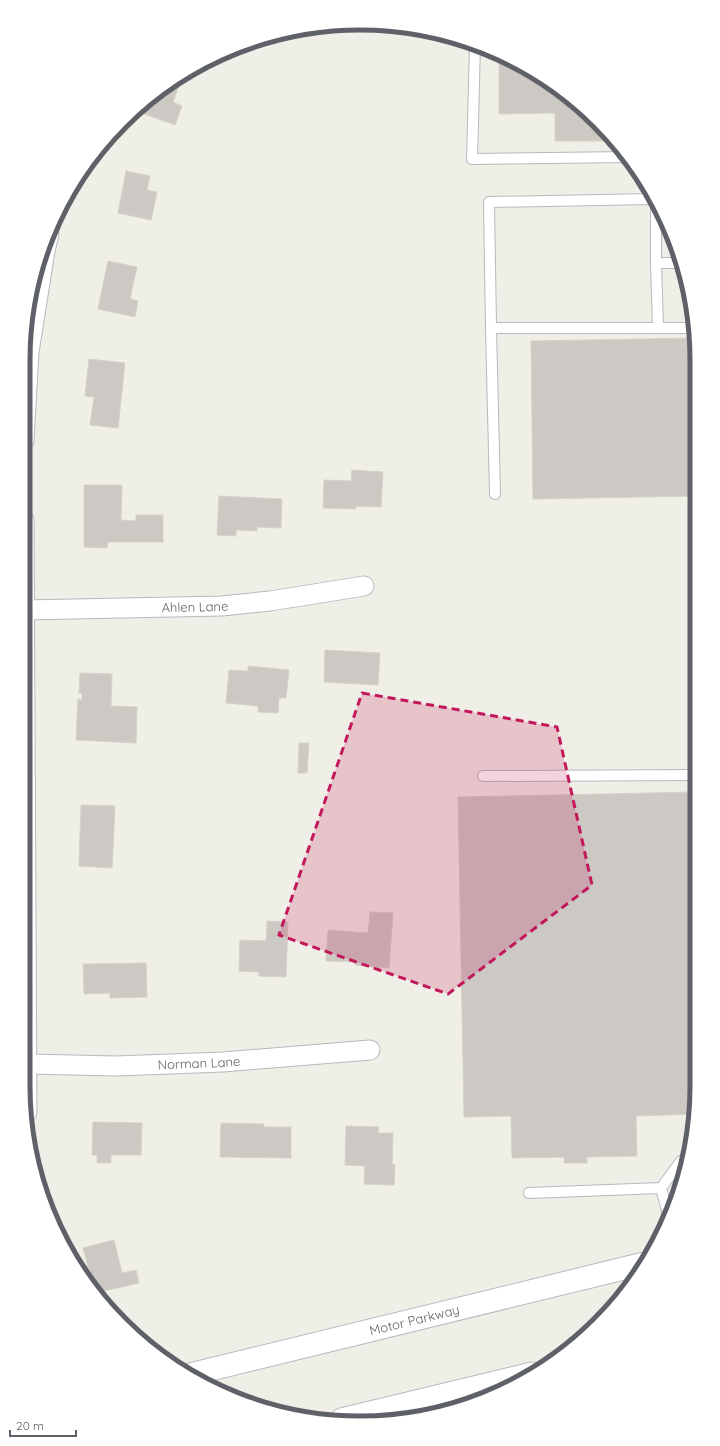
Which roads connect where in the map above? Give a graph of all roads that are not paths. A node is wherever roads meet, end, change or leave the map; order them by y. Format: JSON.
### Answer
{"nodes":[{"id":1,"x":475,"y":51,"type":"edge"},
{"id":2,"x":621,"y":158,"type":"edge"},
{"id":3,"x":648,"y":199,"type":"edge"},
{"id":4,"x":656,"y":214,"type":"edge"},
{"id":5,"x":656,"y":263,"type":"junction"},
{"id":6,"x":675,"y":263,"type":"edge"},
{"id":7,"x":41,"y":274,"type":"edge"},
{"id":8,"x":491,"y":328,"type":"junction"},
{"id":9,"x":658,"y":328,"type":"junction"},
{"id":10,"x":688,"y":328,"type":"edge"},
{"id":11,"x":31,"y":340,"type":"edge"},
{"id":12,"x":495,"y":494,"type":"dead end"},
{"id":13,"x":364,"y":586,"type":"dead end"},
{"id":14,"x":30,"y":610,"type":"edge"},
{"id":15,"x":690,"y":775,"type":"edge"},
{"id":16,"x":483,"y":776,"type":"dead end"},
{"id":17,"x":370,"y":1050,"type":"dead end"},
{"id":18,"x":30,"y":1064,"type":"edge"},
{"id":19,"x":681,"y":1161,"type":"edge"},
{"id":20,"x":661,"y":1188,"type":"junction"},
{"id":21,"x":529,"y":1193,"type":"dead end"},
{"id":22,"x":666,"y":1208,"type":"edge"},
{"id":23,"x":636,"y":1265,"type":"edge"},
{"id":24,"x":197,"y":1373,"type":"edge"},
{"id":25,"x":519,"y":1375,"type":"edge"},
{"id":26,"x":351,"y":1416,"type":"edge"}],
"edges":[{"from":1,"to":2,"type":"lane"},
{"from":3,"to":8,"type":"lane"},
{"from":4,"to":5,"type":"lane"},
{"from":5,"to":6,"type":"lane"},
{"from":5,"to":9,"type":"lane"},
{"from":7,"to":11,"type":"street"},
{"from":8,"to":9,"type":"lane"},
{"from":8,"to":12,"type":"lane"},
{"from":9,"to":10,"type":"lane"},
{"from":13,"to":14,"type":"street","name":"Ahlen Lane"},
{"from":15,"to":16,"type":"lane"},
{"from":17,"to":18,"type":"street","name":"Norman Lane"},
{"from":19,"to":20,"type":"lane"},
{"from":20,"to":21,"type":"lane"},
{"from":20,"to":22,"type":"lane"},
{"from":23,"to":24,"type":"main road","name":"Motor Parkway"},
{"from":25,"to":26,"type":"street"}]}
